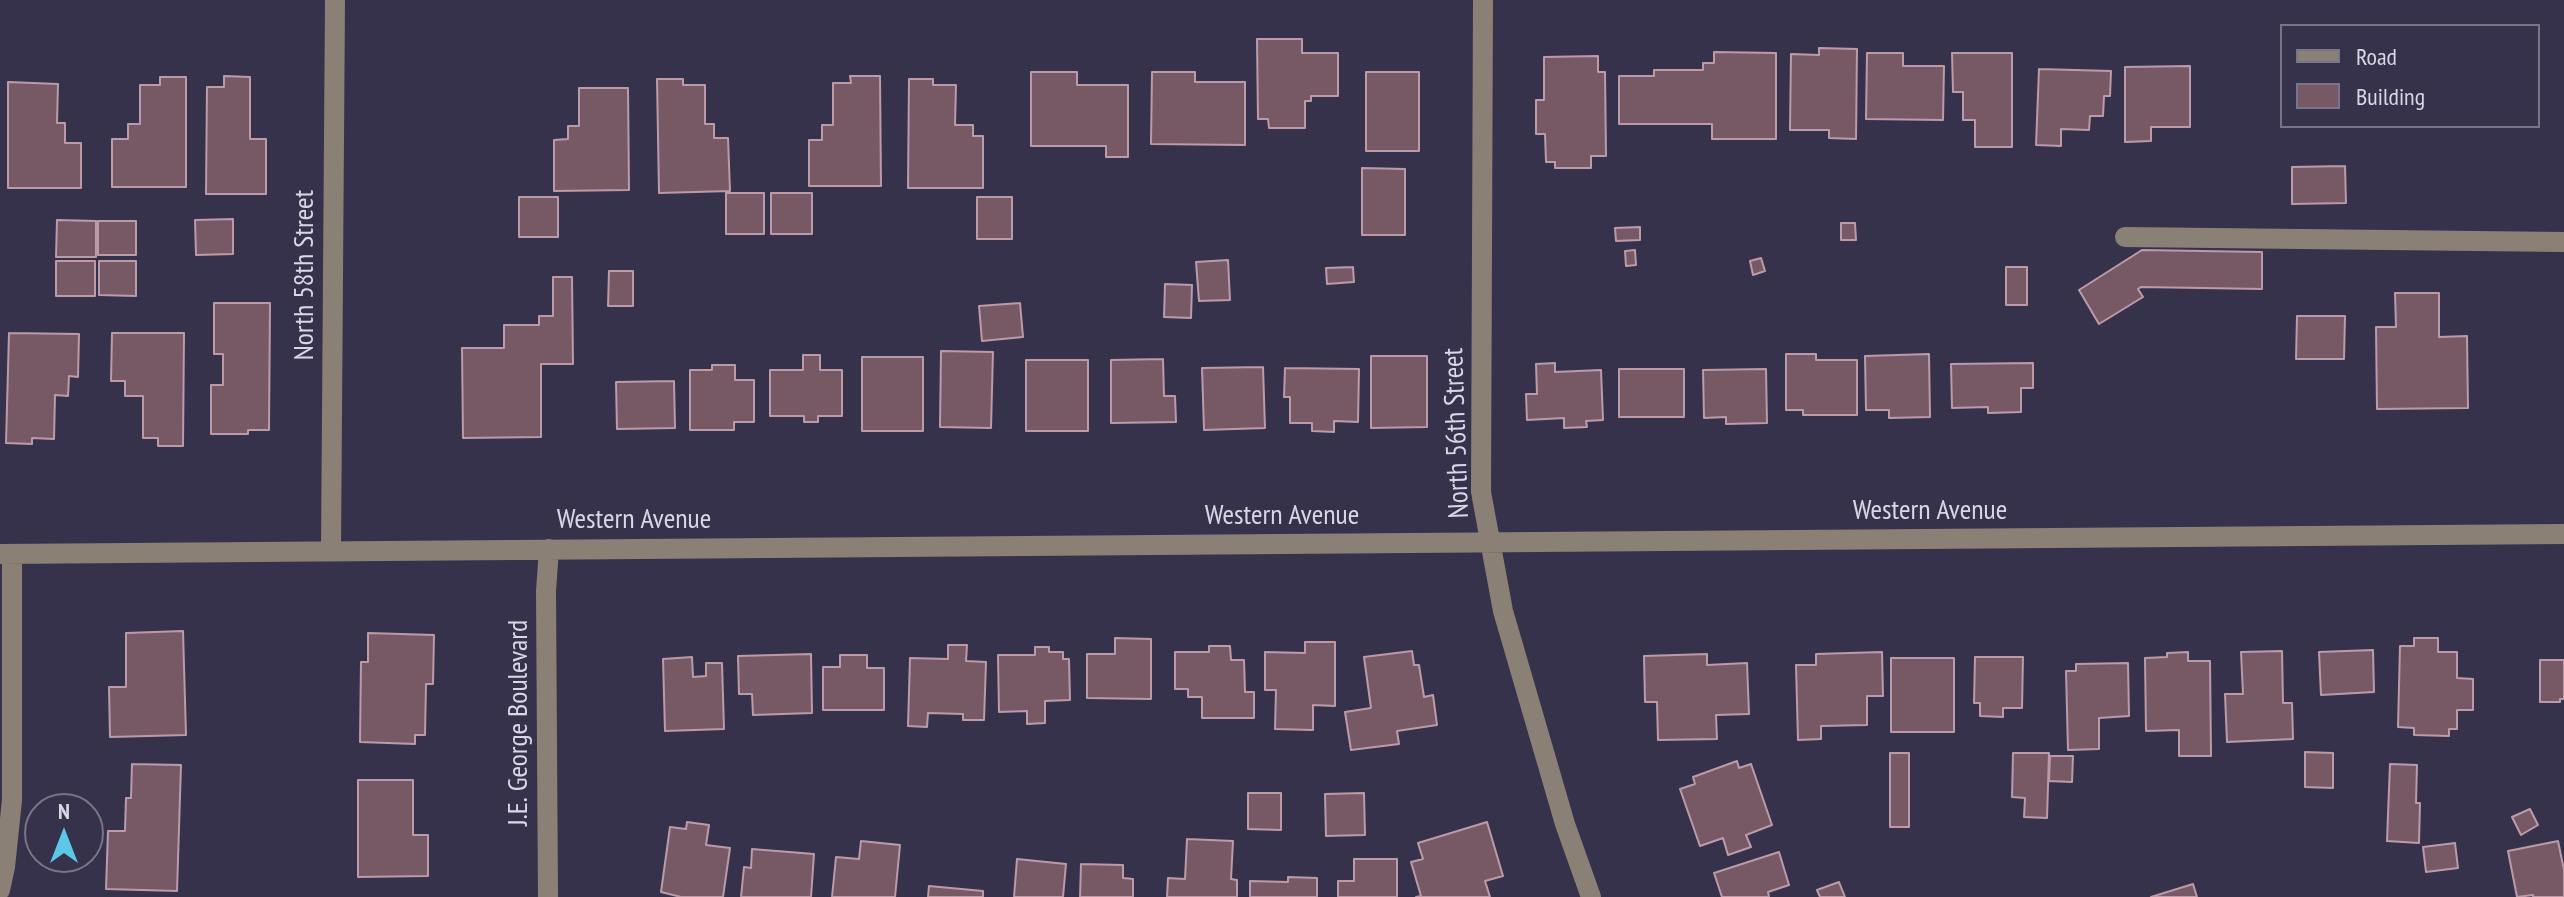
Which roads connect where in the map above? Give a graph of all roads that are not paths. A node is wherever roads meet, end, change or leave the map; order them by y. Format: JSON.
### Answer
{"nodes":[{"id":1,"x":335,"y":0,"type":"edge"},
{"id":2,"x":1483,"y":0,"type":"edge"},
{"id":3,"x":2125,"y":237,"type":"dead end"},
{"id":4,"x":2564,"y":242,"type":"edge"},
{"id":5,"x":2564,"y":534,"type":"edge"},
{"id":6,"x":1490,"y":542,"type":"junction"},
{"id":7,"x":549,"y":549,"type":"junction"},
{"id":8,"x":331,"y":551,"type":"junction"},
{"id":9,"x":6,"y":554,"type":"edge"},
{"id":10,"x":0,"y":890,"type":"edge"},
{"id":11,"x":548,"y":897,"type":"edge"},
{"id":12,"x":1591,"y":897,"type":"edge"}],
"edges":[{"from":1,"to":8,"type":"street","name":"North 58th Street"},
{"from":2,"to":6,"type":"street","name":"North 56th Street"},
{"from":3,"to":4,"type":"street"},
{"from":5,"to":6,"type":"street","name":"Western Avenue"},
{"from":6,"to":7,"type":"street","name":"Western Avenue"},
{"from":6,"to":12,"type":"street","name":"North 56th Street"},
{"from":7,"to":8,"type":"street","name":"Western Avenue"},
{"from":7,"to":11,"type":"street","name":"J.E. George Boulevard"},
{"from":8,"to":9,"type":"street","name":"Western Avenue"},
{"from":9,"to":10,"type":"street"}]}
